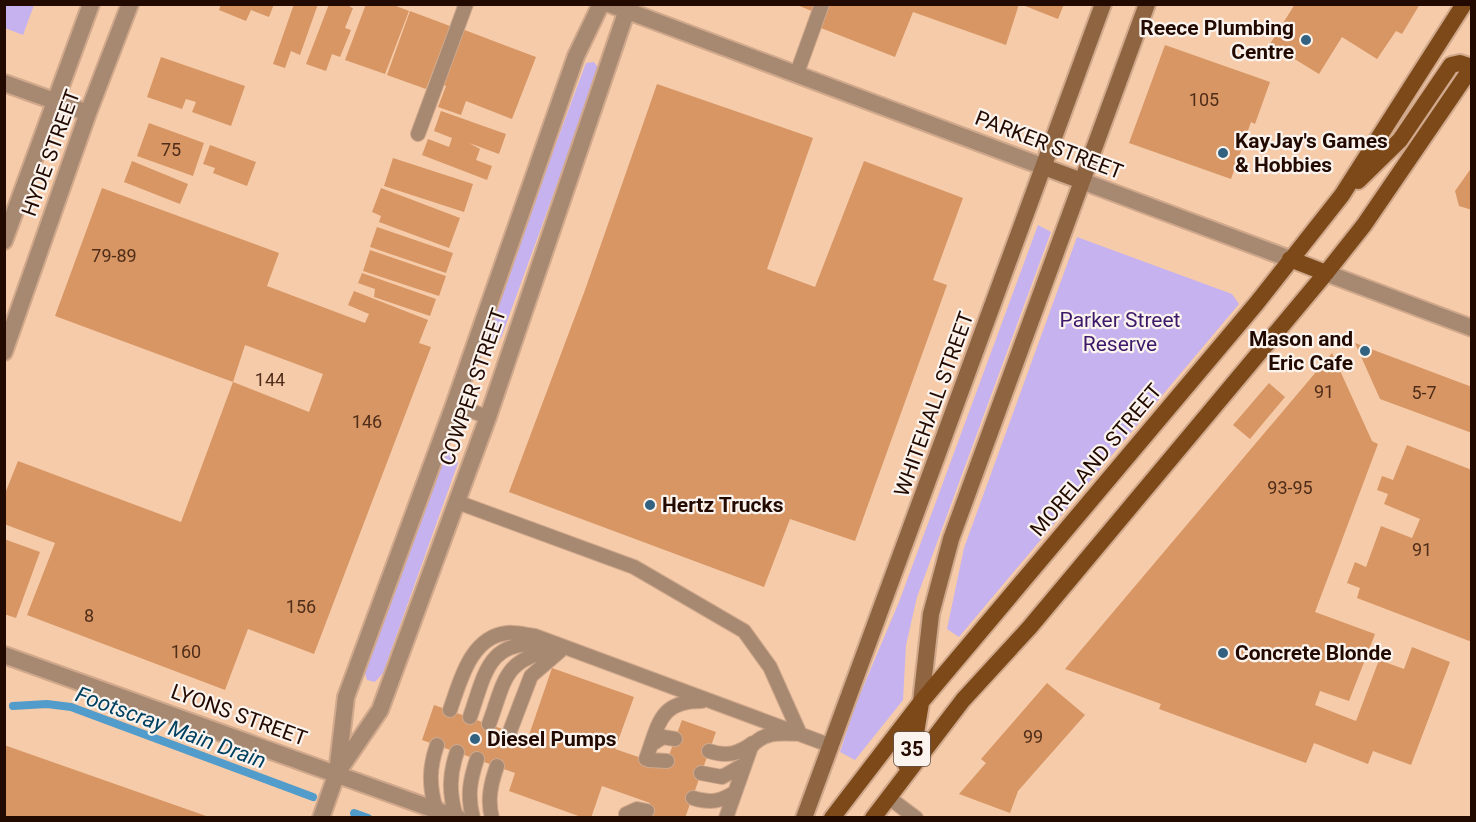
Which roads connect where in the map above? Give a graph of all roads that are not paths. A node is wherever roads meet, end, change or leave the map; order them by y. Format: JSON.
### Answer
{"nodes":[{"id":1,"x":91,"y":4,"type":"edge"},
{"id":2,"x":130,"y":4,"type":"edge"},
{"id":3,"x":466,"y":4,"type":"edge"},
{"id":4,"x":601,"y":4,"type":"edge"},
{"id":5,"x":609,"y":4,"type":"edge"},
{"id":6,"x":822,"y":4,"type":"edge"},
{"id":7,"x":1103,"y":4,"type":"edge"},
{"id":8,"x":1147,"y":4,"type":"edge"},
{"id":9,"x":1464,"y":4,"type":"edge"},
{"id":10,"x":628,"y":8,"type":"edge"},
{"id":11,"x":1472,"y":67,"type":"edge"},
{"id":12,"x":797,"y":73,"type":"junction"},
{"id":13,"x":4,"y":83,"type":"edge"},
{"id":14,"x":56,"y":101,"type":"junction"},
{"id":15,"x":88,"y":114,"type":"junction"},
{"id":16,"x":418,"y":134,"type":"dead end"},
{"id":17,"x":1044,"y":167,"type":"junction"},
{"id":18,"x":1082,"y":181,"type":"junction"},
{"id":19,"x":1341,"y":195,"type":"junction"},
{"id":20,"x":4,"y":241,"type":"edge"},
{"id":21,"x":1290,"y":259,"type":"junction"},
{"id":22,"x":1326,"y":273,"type":"junction"},
{"id":23,"x":1472,"y":328,"type":"edge"},
{"id":24,"x":4,"y":352,"type":"edge"},
{"id":25,"x":454,"y":405,"type":"junction"},
{"id":26,"x":488,"y":417,"type":"junction"},
{"id":27,"x":456,"y":502,"type":"junction"},
{"id":28,"x":567,"y":647,"type":"junction"},
{"id":29,"x":4,"y":655,"type":"edge"},
{"id":30,"x":711,"y":701,"type":"junction"},
{"id":31,"x":921,"y":702,"type":"junction"},
{"id":32,"x":450,"y":710,"type":"dead end"},
{"id":33,"x":470,"y":717,"type":"dead end"},
{"id":34,"x":489,"y":724,"type":"dead end"},
{"id":35,"x":510,"y":731,"type":"dead end"},
{"id":36,"x":800,"y":734,"type":"junction"},
{"id":37,"x":675,"y":739,"type":"dead end"},
{"id":38,"x":756,"y":740,"type":"junction"},
{"id":39,"x":652,"y":744,"type":"junction"},
{"id":40,"x":437,"y":745,"type":"dead end"},
{"id":41,"x":829,"y":745,"type":"junction"},
{"id":42,"x":709,"y":751,"type":"dead end"},
{"id":43,"x":457,"y":752,"type":"dead end"},
{"id":44,"x":477,"y":759,"type":"dead end"},
{"id":45,"x":667,"y":761,"type":"dead end"},
{"id":46,"x":745,"y":764,"type":"junction"},
{"id":47,"x":497,"y":766,"type":"dead end"},
{"id":48,"x":337,"y":773,"type":"junction"},
{"id":49,"x":701,"y":774,"type":"dead end"},
{"id":50,"x":735,"y":792,"type":"junction"},
{"id":51,"x":890,"y":795,"type":"junction"},
{"id":52,"x":632,"y":796,"type":"dead end"},
{"id":53,"x":693,"y":798,"type":"dead end"},
{"id":54,"x":436,"y":809,"type":"junction"},
{"id":55,"x":647,"y":811,"type":"dead end"},
{"id":56,"x":625,"y":816,"type":"edge"},
{"id":57,"x":457,"y":817,"type":"edge"},
{"id":58,"x":321,"y":818,"type":"edge"},
{"id":59,"x":473,"y":818,"type":"edge"},
{"id":60,"x":492,"y":818,"type":"edge"},
{"id":61,"x":726,"y":818,"type":"edge"},
{"id":62,"x":804,"y":818,"type":"edge"},
{"id":63,"x":832,"y":818,"type":"edge"},
{"id":64,"x":873,"y":818,"type":"edge"},
{"id":65,"x":916,"y":818,"type":"edge"}],
"edges":[{"from":1,"to":14,"type":"street","name":"HYDE STREET"},
{"from":2,"to":15,"type":"street","name":"HYDE STREET"},
{"from":3,"to":16,"type":"lane"},
{"from":4,"to":25,"type":"street","name":"COWPER STREET"},
{"from":5,"to":10,"type":"street","name":"PARKER STREET"},
{"from":6,"to":12,"type":"lane"},
{"from":7,"to":17,"type":"main road","name":"WHITEHALL STREET"},
{"from":8,"to":18,"type":"main road","number":"35"},
{"from":9,"to":19,"type":"main road","name":"MORELAND STREET"},
{"from":10,"to":12,"type":"street","name":"PARKER STREET"},
{"from":10,"to":26,"type":"street","name":"COWPER STREET"},
{"from":11,"to":19,"type":"main road"},
{"from":11,"to":22,"type":"main road"},
{"from":12,"to":17,"type":"street","name":"PARKER STREET"},
{"from":13,"to":14,"type":"street"},
{"from":14,"to":15,"type":"street"},
{"from":14,"to":20,"type":"street","name":"HYDE STREET"},
{"from":15,"to":24,"type":"street","name":"HYDE STREET"},
{"from":17,"to":18,"type":"main road","name":"PARKER STREET"},
{"from":17,"to":41,"type":"main road","name":"WHITEHALL STREET"},
{"from":18,"to":21,"type":"street","name":"PARKER STREET"},
{"from":18,"to":31,"type":"main road","number":"35"},
{"from":19,"to":21,"type":"main road","name":"MORELAND STREET"},
{"from":21,"to":22,"type":"main road","name":"PARKER STREET"},
{"from":21,"to":31,"type":"main road","name":"MORELAND STREET"},
{"from":22,"to":23,"type":"street","name":"PARKER STREET"},
{"from":22,"to":51,"type":"main road"},
{"from":25,"to":26,"type":"lane"},
{"from":25,"to":48,"type":"street","name":"COWPER STREET"},
{"from":26,"to":27,"type":"street","name":"COWPER STREET"},
{"from":27,"to":36,"type":"lane"},
{"from":27,"to":48,"type":"street","name":"COWPER STREET"},
{"from":28,"to":30,"type":"lane"},
{"from":28,"to":32,"type":"lane"},
{"from":28,"to":33,"type":"lane"},
{"from":28,"to":34,"type":"lane"},
{"from":28,"to":35,"type":"lane"},
{"from":29,"to":48,"type":"street","name":"LYONS STREET"},
{"from":30,"to":36,"type":"lane"},
{"from":30,"to":39,"type":"lane"},
{"from":31,"to":51,"type":"main road","number":"35"},
{"from":31,"to":63,"type":"main road","name":"MORELAND STREET"},
{"from":36,"to":38,"type":"lane"},
{"from":36,"to":41,"type":"lane"},
{"from":37,"to":39,"type":"lane"},
{"from":38,"to":42,"type":"lane"},
{"from":38,"to":46,"type":"lane"},
{"from":39,"to":45,"type":"lane"},
{"from":40,"to":54,"type":"lane"},
{"from":41,"to":62,"type":"main road","name":"WHITEHALL STREET"},
{"from":43,"to":57,"type":"lane"},
{"from":44,"to":59,"type":"lane"},
{"from":46,"to":49,"type":"lane"},
{"from":46,"to":50,"type":"lane"},
{"from":47,"to":60,"type":"lane"},
{"from":48,"to":54,"type":"street","name":"LYONS STREET"},
{"from":48,"to":58,"type":"street","name":"COWPER STREET"},
{"from":50,"to":53,"type":"lane"},
{"from":50,"to":61,"type":"lane"},
{"from":51,"to":64,"type":"main road","number":"35"},
{"from":51,"to":65,"type":"lane"},
{"from":52,"to":56,"type":"lane"},
{"from":54,"to":57,"type":"street","name":"LYONS STREET"},
{"from":55,"to":56,"type":"lane"}]}
